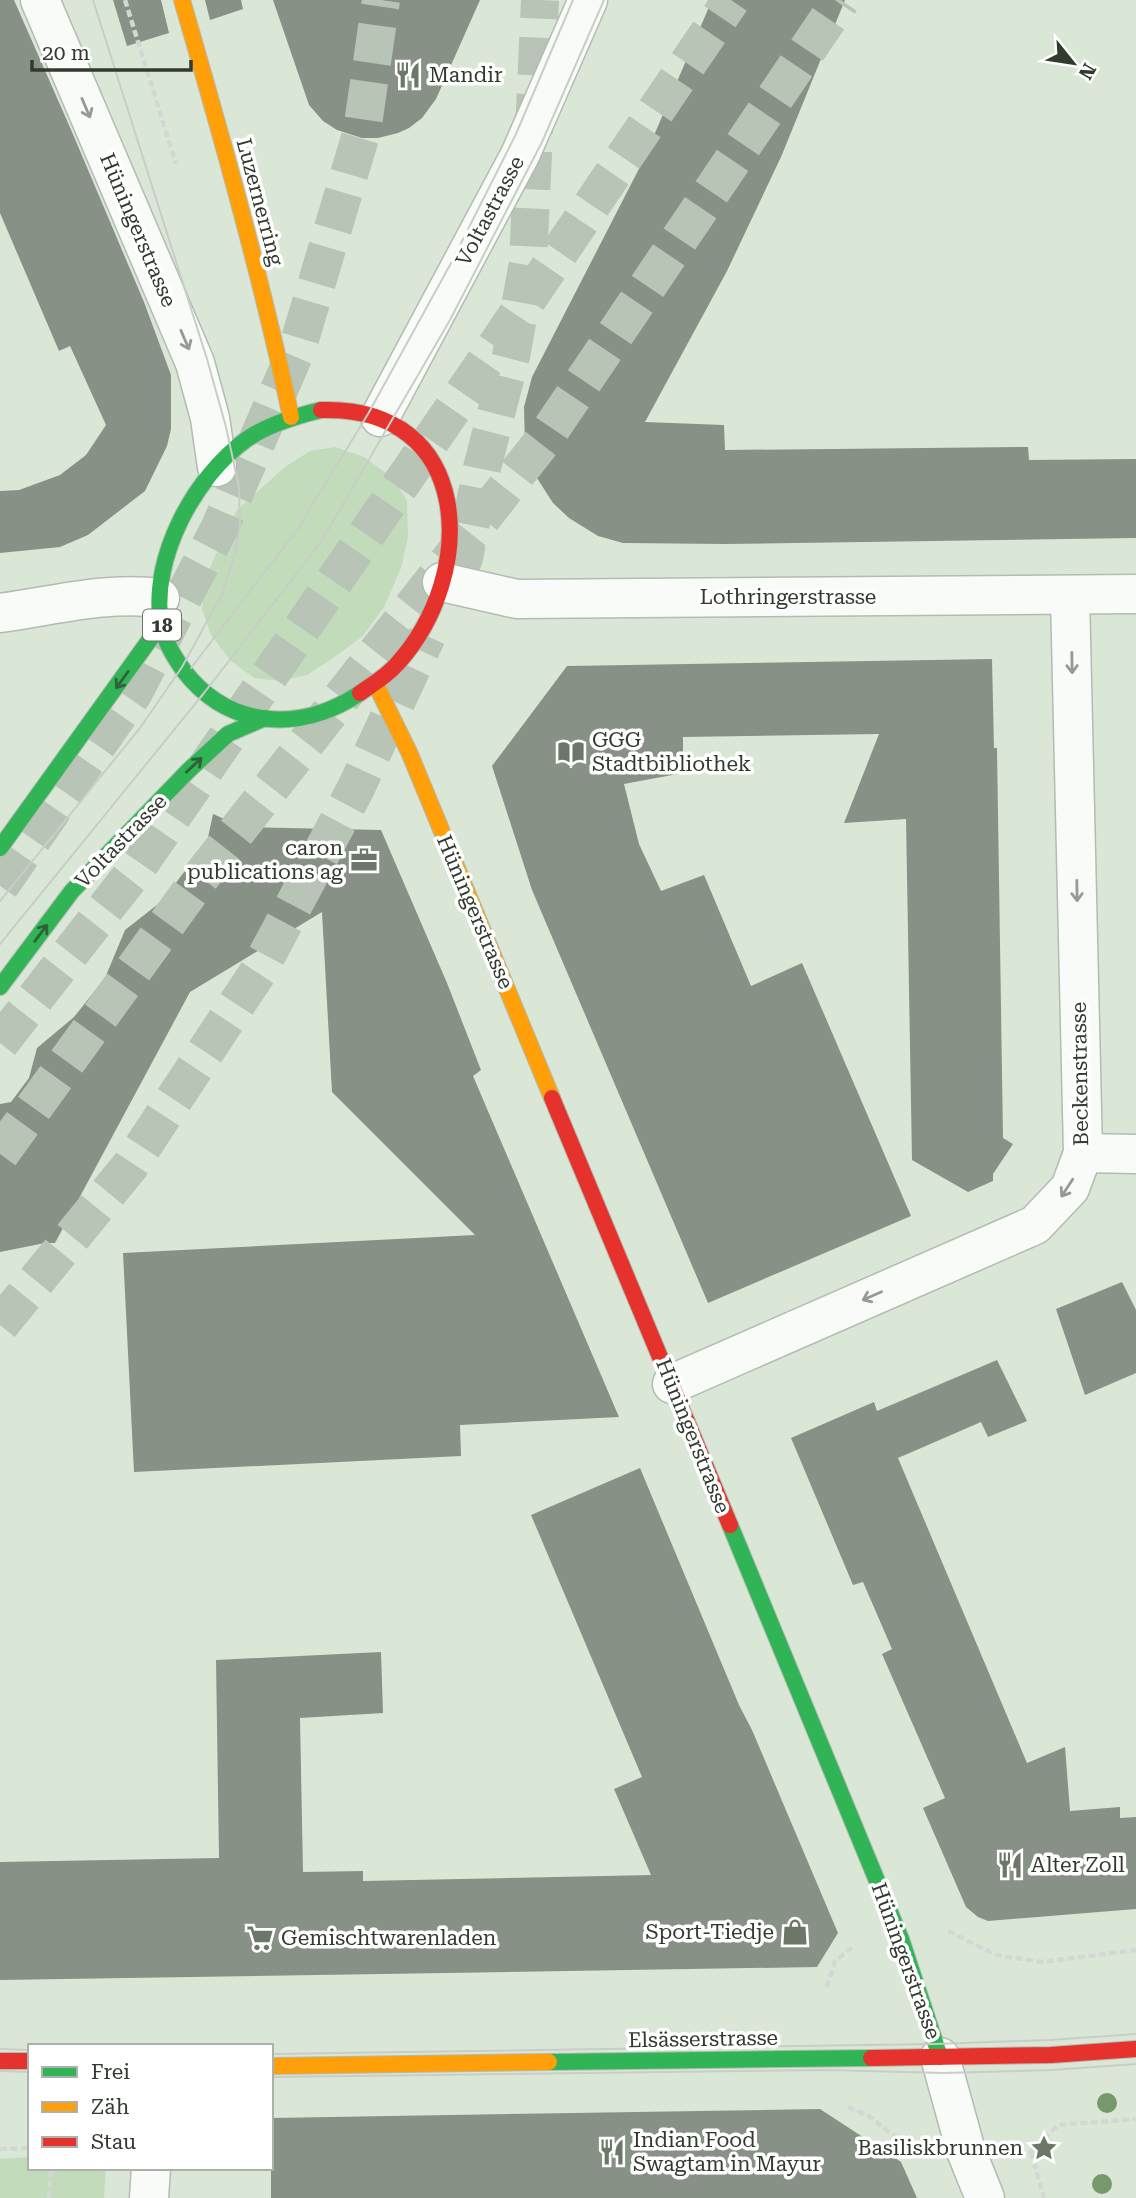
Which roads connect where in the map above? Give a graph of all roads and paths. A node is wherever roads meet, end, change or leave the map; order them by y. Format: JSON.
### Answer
{"nodes":[{"id":1,"x":40,"y":0,"type":"edge"},
{"id":2,"x":125,"y":0,"type":"edge"},
{"id":3,"x":182,"y":0,"type":"edge"},
{"id":4,"x":589,"y":0,"type":"edge"},
{"id":5,"x":138,"y":43,"type":"dead end"},
{"id":6,"x":291,"y":417,"type":"junction"},
{"id":7,"x":380,"y":417,"type":"junction"},
{"id":8,"x":216,"y":467,"type":"junction"},
{"id":9,"x":442,"y":582,"type":"junction"},
{"id":10,"x":1136,"y":594,"type":"edge"},
{"id":11,"x":1070,"y":595,"type":"junction"},
{"id":12,"x":161,"y":611,"type":"junction"},
{"id":13,"x":0,"y":612,"type":"edge"},
{"id":14,"x":374,"y":683,"type":"junction"},
{"id":15,"x":265,"y":719,"type":"junction"},
{"id":16,"x":0,"y":848,"type":"edge"},
{"id":17,"x":0,"y":987,"type":"edge"},
{"id":18,"x":1083,"y":1153,"type":"junction"},
{"id":19,"x":1136,"y":1154,"type":"edge"},
{"id":20,"x":671,"y":1384,"type":"junction"},
{"id":21,"x":948,"y":1931,"type":"dead end"},
{"id":22,"x":855,"y":1946,"type":"dead end"},
{"id":23,"x":1136,"y":1950,"type":"edge"},
{"id":24,"x":827,"y":1987,"type":"dead end"},
{"id":25,"x":1136,"y":2049,"type":"edge"},
{"id":26,"x":940,"y":2057,"type":"junction"},
{"id":27,"x":0,"y":2061,"type":"edge"},
{"id":28,"x":28,"y":2061,"type":"edge"},
{"id":29,"x":273,"y":2066,"type":"edge"},
{"id":30,"x":837,"y":2102,"type":"dead end"},
{"id":31,"x":1136,"y":2119,"type":"edge"},
{"id":32,"x":28,"y":2148,"type":"edge"},
{"id":33,"x":0,"y":2149,"type":"edge"},
{"id":34,"x":925,"y":2151,"type":"dead end"},
{"id":35,"x":1012,"y":2152,"type":"dead end"},
{"id":36,"x":1031,"y":2152,"type":"junction"},
{"id":37,"x":51,"y":2170,"type":"edge"},
{"id":38,"x":151,"y":2170,"type":"edge"},
{"id":39,"x":49,"y":2198,"type":"edge"},
{"id":40,"x":149,"y":2198,"type":"edge"},
{"id":41,"x":985,"y":2198,"type":"edge"},
{"id":42,"x":1044,"y":2198,"type":"edge"}],
"edges":[{"from":1,"to":8,"type":"street","name":"Hüningerstrasse","one_way":true},
{"from":2,"to":5,"type":"path"},
{"from":3,"to":6,"type":"main road","name":"Luzernerring"},
{"from":4,"to":7,"type":"street","name":"Voltastrasse"},
{"from":6,"to":7,"type":"main road","number":"18"},
{"from":6,"to":8,"type":"main road","number":"18"},
{"from":7,"to":9,"type":"main road","number":"18"},
{"from":8,"to":12,"type":"main road","number":"18"},
{"from":9,"to":11,"type":"street","name":"Lothringerstrasse"},
{"from":9,"to":14,"type":"main road","number":"18"},
{"from":10,"to":11,"type":"street","name":"Lothringerstrasse"},
{"from":11,"to":18,"type":"street","name":"Beckenstrasse","one_way":true},
{"from":12,"to":13,"type":"street"},
{"from":12,"to":15,"type":"main road","number":"18"},
{"from":12,"to":16,"type":"main road","number":"18","one_way":true},
{"from":14,"to":15,"type":"main road","number":"18"},
{"from":14,"to":20,"type":"main road","name":"Hüningerstrasse"},
{"from":17,"to":15,"type":"main road","name":"Voltastrasse","number":"18","one_way":true},
{"from":18,"to":19,"type":"street"},
{"from":18,"to":20,"type":"street","name":"Beckenstrasse","one_way":true},
{"from":20,"to":26,"type":"main road","name":"Hüningerstrasse"},
{"from":21,"to":23,"type":"path"},
{"from":22,"to":24,"type":"path"},
{"from":25,"to":26,"type":"main road","name":"Elsässerstrasse"},
{"from":26,"to":29,"type":"main road","name":"Elsässerstrasse"},
{"from":26,"to":41,"type":"street","name":"Hüningerstrasse"},
{"from":27,"to":28,"type":"main road"},
{"from":30,"to":34,"type":"path"},
{"from":31,"to":36,"type":"path"},
{"from":32,"to":33,"type":"path"},
{"from":35,"to":36,"type":"path"},
{"from":36,"to":42,"type":"path"},
{"from":37,"to":39,"type":"path"},
{"from":38,"to":40,"type":"street"}]}
